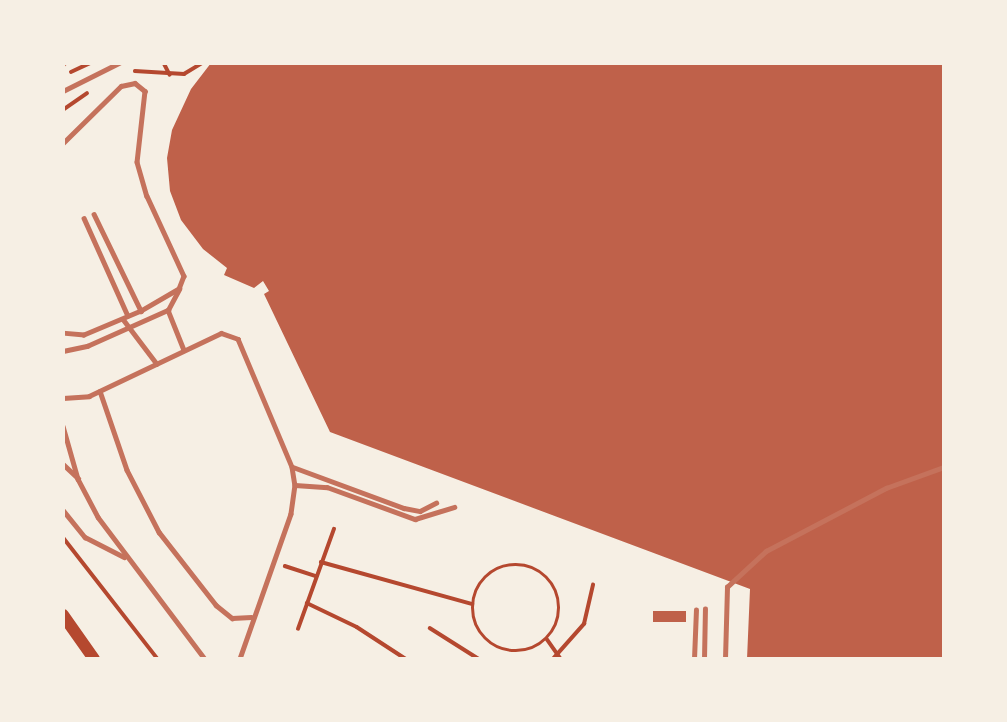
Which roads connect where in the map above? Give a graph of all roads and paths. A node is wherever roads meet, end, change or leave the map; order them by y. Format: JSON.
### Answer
{"nodes":[{"id":1,"x":90,"y":63,"type":"edge"},
{"id":2,"x":119,"y":63,"type":"edge"},
{"id":3,"x":164,"y":63,"type":"edge"},
{"id":4,"x":170,"y":75,"type":"dead end"},
{"id":5,"x":63,"y":76,"type":"edge"},
{"id":6,"x":63,"y":91,"type":"edge"},
{"id":7,"x":63,"y":143,"type":"edge"},
{"id":8,"x":94,"y":214,"type":"dead end"},
{"id":9,"x":84,"y":218,"type":"dead end"},
{"id":10,"x":179,"y":289,"type":"junction"},
{"id":11,"x":168,"y":310,"type":"junction"},
{"id":12,"x":141,"y":311,"type":"junction"},
{"id":13,"x":126,"y":318,"type":"junction"},
{"id":14,"x":133,"y":327,"type":"junction"},
{"id":15,"x":63,"y":333,"type":"edge"},
{"id":16,"x":184,"y":350,"type":"junction"},
{"id":17,"x":63,"y":351,"type":"edge"},
{"id":18,"x":157,"y":363,"type":"junction"},
{"id":19,"x":100,"y":391,"type":"junction"},
{"id":20,"x":63,"y":398,"type":"edge"},
{"id":21,"x":63,"y":426,"type":"edge"},
{"id":22,"x":63,"y":464,"type":"edge"},
{"id":23,"x":292,"y":467,"type":"junction"},
{"id":24,"x":944,"y":467,"type":"edge"},
{"id":25,"x":78,"y":479,"type":"junction"},
{"id":26,"x":295,"y":485,"type":"junction"},
{"id":27,"x":436,"y":503,"type":"dead end"},
{"id":28,"x":454,"y":507,"type":"dead end"},
{"id":29,"x":63,"y":510,"type":"edge"},
{"id":30,"x":334,"y":529,"type":"dead end"},
{"id":31,"x":63,"y":537,"type":"edge"},
{"id":32,"x":124,"y":557,"type":"junction"},
{"id":33,"x":272,"y":562,"type":"junction"},
{"id":34,"x":321,"y":562,"type":"junction"},
{"id":35,"x":316,"y":576,"type":"junction"},
{"id":36,"x":593,"y":585,"type":"dead end"},
{"id":37,"x":307,"y":603,"type":"junction"},
{"id":38,"x":472,"y":604,"type":"junction"},
{"id":39,"x":705,"y":609,"type":"dead end"},
{"id":40,"x":696,"y":610,"type":"dead end"},
{"id":41,"x":63,"y":615,"type":"edge"},
{"id":42,"x":252,"y":617,"type":"junction"},
{"id":43,"x":430,"y":628,"type":"dead end"},
{"id":44,"x":298,"y":629,"type":"dead end"},
{"id":45,"x":547,"y":639,"type":"junction"},
{"id":46,"x":560,"y":657,"type":"edge"},
{"id":47,"x":94,"y":659,"type":"edge"},
{"id":48,"x":158,"y":659,"type":"edge"},
{"id":49,"x":205,"y":659,"type":"edge"},
{"id":50,"x":240,"y":659,"type":"edge"},
{"id":51,"x":406,"y":659,"type":"edge"},
{"id":52,"x":479,"y":659,"type":"edge"},
{"id":53,"x":553,"y":659,"type":"edge"},
{"id":54,"x":694,"y":659,"type":"edge"},
{"id":55,"x":704,"y":659,"type":"edge"},
{"id":56,"x":725,"y":659,"type":"edge"}],
"edges":[{"from":1,"to":5,"type":"path"},
{"from":2,"to":6,"type":"lane"},
{"from":3,"to":4,"type":"path"},
{"from":7,"to":10,"type":"lane"},
{"from":8,"to":12,"type":"lane"},
{"from":9,"to":13,"type":"lane"},
{"from":10,"to":11,"type":"lane"},
{"from":10,"to":12,"type":"lane"},
{"from":11,"to":14,"type":"lane"},
{"from":11,"to":16,"type":"lane"},
{"from":12,"to":13,"type":"lane"},
{"from":13,"to":14,"type":"lane"},
{"from":13,"to":15,"type":"lane"},
{"from":14,"to":17,"type":"lane"},
{"from":14,"to":18,"type":"lane"},
{"from":16,"to":18,"type":"lane"},
{"from":16,"to":23,"type":"lane"},
{"from":18,"to":19,"type":"lane"},
{"from":19,"to":20,"type":"lane"},
{"from":19,"to":42,"type":"lane"},
{"from":21,"to":25,"type":"lane"},
{"from":22,"to":25,"type":"lane"},
{"from":23,"to":26,"type":"lane"},
{"from":23,"to":27,"type":"lane"},
{"from":24,"to":56,"type":"lane"},
{"from":25,"to":32,"type":"lane"},
{"from":26,"to":28,"type":"lane"},
{"from":26,"to":33,"type":"lane"},
{"from":29,"to":32,"type":"lane"},
{"from":30,"to":34,"type":"path"},
{"from":31,"to":48,"type":"path"},
{"from":32,"to":49,"type":"lane"},
{"from":33,"to":35,"type":"path"},
{"from":33,"to":42,"type":"lane"},
{"from":34,"to":35,"type":"path"},
{"from":34,"to":38,"type":"path"},
{"from":35,"to":37,"type":"path"},
{"from":36,"to":46,"type":"path"},
{"from":37,"to":44,"type":"path"},
{"from":37,"to":51,"type":"path"},
{"from":38,"to":45,"type":"path"},
{"from":38,"to":45,"type":"path"},
{"from":39,"to":55,"type":"lane"},
{"from":40,"to":54,"type":"lane"},
{"from":41,"to":47,"type":"main road"},
{"from":42,"to":50,"type":"lane"},
{"from":43,"to":52,"type":"path"},
{"from":45,"to":46,"type":"path"},
{"from":46,"to":53,"type":"path"}]}
